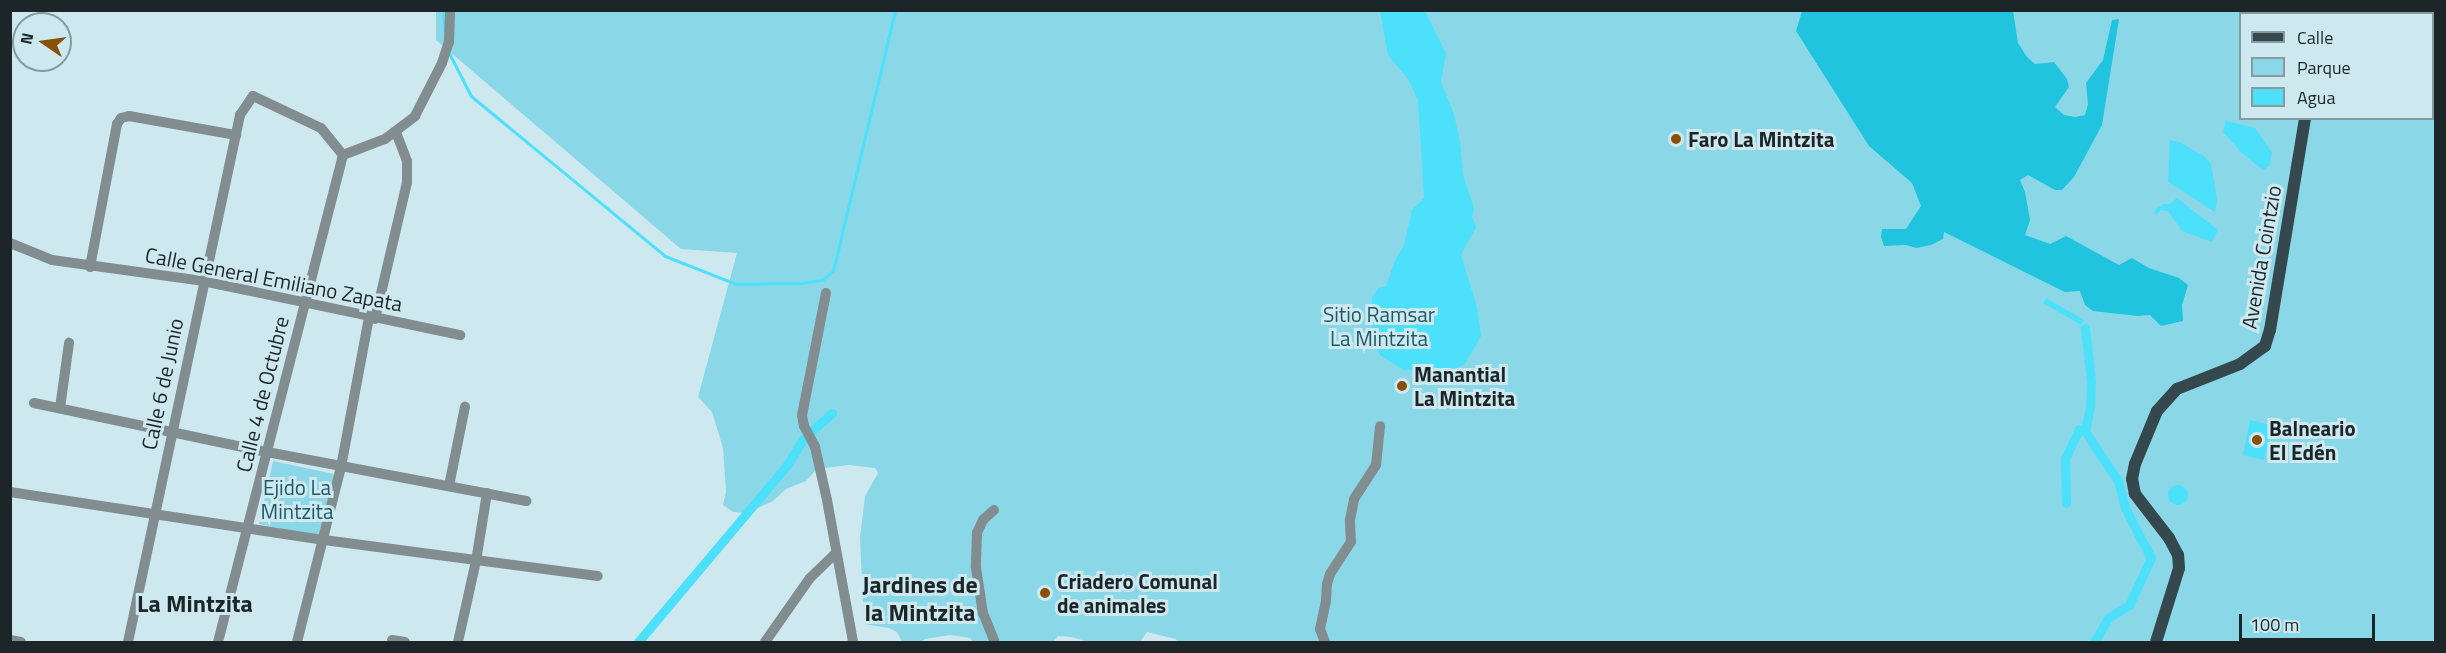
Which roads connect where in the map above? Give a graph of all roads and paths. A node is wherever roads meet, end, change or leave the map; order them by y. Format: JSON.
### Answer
{"nodes":[{"id":1,"x":450,"y":10,"type":"edge"},
{"id":2,"x":2305,"y":120,"type":"edge"},
{"id":3,"x":396,"y":132,"type":"junction"},
{"id":4,"x":236,"y":135,"type":"junction"},
{"id":5,"x":343,"y":156,"type":"junction"},
{"id":6,"x":10,"y":243,"type":"edge"},
{"id":7,"x":90,"y":267,"type":"junction"},
{"id":8,"x":203,"y":281,"type":"junction"},
{"id":9,"x":826,"y":293,"type":"dead end"},
{"id":10,"x":305,"y":304,"type":"junction"},
{"id":11,"x":372,"y":318,"type":"junction"},
{"id":12,"x":460,"y":335,"type":"dead end"},
{"id":13,"x":69,"y":343,"type":"dead end"},
{"id":14,"x":34,"y":403,"type":"dead end"},
{"id":15,"x":465,"y":407,"type":"dead end"},
{"id":16,"x":60,"y":408,"type":"junction"},
{"id":17,"x":1380,"y":426,"type":"dead end"},
{"id":18,"x":171,"y":432,"type":"junction"},
{"id":19,"x":267,"y":452,"type":"junction"},
{"id":20,"x":341,"y":467,"type":"junction"},
{"id":21,"x":449,"y":486,"type":"junction"},
{"id":22,"x":10,"y":492,"type":"edge"},
{"id":23,"x":487,"y":494,"type":"junction"},
{"id":24,"x":526,"y":501,"type":"dead end"},
{"id":25,"x":994,"y":510,"type":"dead end"},
{"id":26,"x":155,"y":513,"type":"junction"},
{"id":27,"x":248,"y":527,"type":"junction"},
{"id":28,"x":324,"y":540,"type":"junction"},
{"id":29,"x":836,"y":553,"type":"junction"},
{"id":30,"x":476,"y":561,"type":"junction"},
{"id":31,"x":598,"y":576,"type":"dead end"},
{"id":32,"x":10,"y":640,"type":"edge"},
{"id":33,"x":392,"y":640,"type":"dead end"},
{"id":34,"x":21,"y":642,"type":"edge"},
{"id":35,"x":128,"y":642,"type":"edge"},
{"id":36,"x":218,"y":642,"type":"edge"},
{"id":37,"x":297,"y":642,"type":"edge"},
{"id":38,"x":405,"y":642,"type":"edge"},
{"id":39,"x":458,"y":642,"type":"edge"},
{"id":40,"x":765,"y":642,"type":"edge"},
{"id":41,"x":853,"y":642,"type":"edge"},
{"id":42,"x":995,"y":642,"type":"edge"},
{"id":43,"x":1325,"y":642,"type":"edge"},
{"id":44,"x":2156,"y":642,"type":"edge"}],
"edges":[{"from":1,"to":3,"type":"street"},
{"from":2,"to":44,"type":"main road","name":"Avenida Cointzio"},
{"from":3,"to":5,"type":"street"},
{"from":3,"to":11,"type":"street"},
{"from":4,"to":5,"type":"street","name":"Calle 6 de Junio"},
{"from":4,"to":7,"type":"street"},
{"from":4,"to":8,"type":"street","name":"Calle 6 de Junio"},
{"from":5,"to":10,"type":"street","name":"Calle 4 de Octubre"},
{"from":6,"to":7,"type":"street","name":"Calle General Emiliano Zapata"},
{"from":7,"to":8,"type":"street","name":"Calle General Emiliano Zapata"},
{"from":8,"to":10,"type":"street","name":"Calle General Emiliano Zapata"},
{"from":8,"to":18,"type":"street","name":"Calle 6 de Junio"},
{"from":9,"to":29,"type":"street"},
{"from":10,"to":11,"type":"street","name":"Calle General Emiliano Zapata"},
{"from":10,"to":19,"type":"street","name":"Calle 4 de Octubre"},
{"from":11,"to":12,"type":"street","name":"Calle General Emiliano Zapata"},
{"from":11,"to":20,"type":"street"},
{"from":13,"to":16,"type":"street"},
{"from":14,"to":16,"type":"street"},
{"from":15,"to":21,"type":"street"},
{"from":16,"to":18,"type":"street"},
{"from":17,"to":43,"type":"street"},
{"from":18,"to":19,"type":"street"},
{"from":18,"to":26,"type":"street","name":"Calle 6 de Junio"},
{"from":19,"to":20,"type":"street"},
{"from":19,"to":27,"type":"street","name":"Calle 4 de Octubre"},
{"from":20,"to":21,"type":"street"},
{"from":20,"to":28,"type":"street"},
{"from":21,"to":23,"type":"street"},
{"from":22,"to":26,"type":"street"},
{"from":23,"to":24,"type":"street"},
{"from":23,"to":30,"type":"street"},
{"from":25,"to":42,"type":"street"},
{"from":26,"to":27,"type":"street"},
{"from":26,"to":35,"type":"street","name":"Calle 6 de Junio"},
{"from":27,"to":28,"type":"street"},
{"from":27,"to":36,"type":"street","name":"Calle 4 de Octubre"},
{"from":28,"to":30,"type":"street"},
{"from":28,"to":37,"type":"street"},
{"from":29,"to":40,"type":"street"},
{"from":29,"to":41,"type":"street"},
{"from":30,"to":31,"type":"street"},
{"from":30,"to":39,"type":"street"},
{"from":32,"to":34,"type":"street"},
{"from":33,"to":38,"type":"street"}]}
